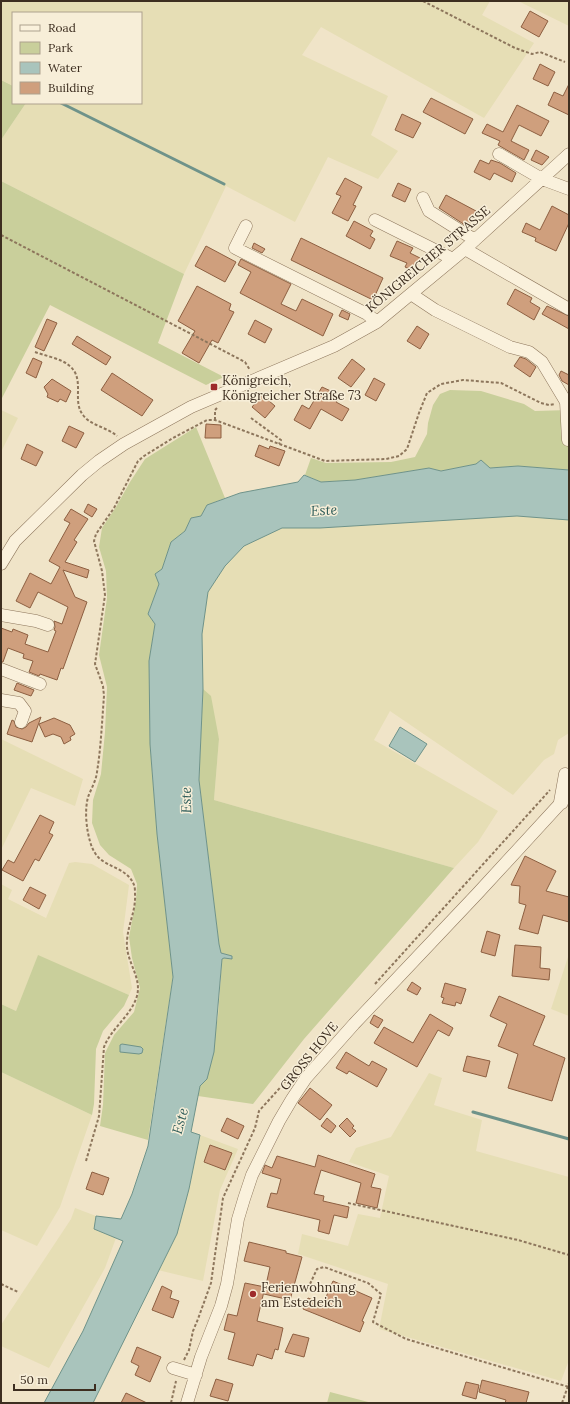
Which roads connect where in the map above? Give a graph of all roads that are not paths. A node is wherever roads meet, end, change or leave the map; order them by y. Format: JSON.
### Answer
{"nodes":[{"id":1,"x":499,"y":154,"type":"dead end"},
{"id":2,"x":569,"y":154,"type":"edge"},
{"id":3,"x":542,"y":179,"type":"junction"},
{"id":4,"x":569,"y":189,"type":"edge"},
{"id":5,"x":423,"y":198,"type":"dead end"},
{"id":6,"x":375,"y":220,"type":"dead end"},
{"id":7,"x":246,"y":226,"type":"dead end"},
{"id":8,"x":475,"y":240,"type":"junction"},
{"id":9,"x":465,"y":249,"type":"junction"},
{"id":10,"x":453,"y":259,"type":"junction"},
{"id":11,"x":411,"y":294,"type":"junction"},
{"id":12,"x":569,"y":309,"type":"edge"},
{"id":13,"x":376,"y":322,"type":"junction"},
{"id":14,"x":568,"y":440,"type":"dead end"},
{"id":15,"x":1,"y":564,"type":"edge"},
{"id":16,"x":1,"y":615,"type":"edge"},
{"id":17,"x":48,"y":625,"type":"dead end"},
{"id":18,"x":1,"y":669,"type":"edge"},
{"id":19,"x":40,"y":684,"type":"dead end"},
{"id":20,"x":1,"y":700,"type":"edge"},
{"id":21,"x":21,"y":722,"type":"dead end"},
{"id":22,"x":565,"y":774,"type":"road end"},
{"id":23,"x":566,"y":800,"type":"edge"},
{"id":24,"x":176,"y":1369,"type":"road end"},
{"id":25,"x":196,"y":1375,"type":"junction"},
{"id":26,"x":187,"y":1403,"type":"edge"}],
"edges":[{"from":1,"to":3,"type":"street"},
{"from":2,"to":3,"type":"street","name":"KÖNIGREICHER STRASSE"},
{"from":3,"to":4,"type":"street"},
{"from":3,"to":8,"type":"street","name":"KÖNIGREICHER STRASSE"},
{"from":5,"to":8,"type":"street"},
{"from":6,"to":10,"type":"street"},
{"from":7,"to":13,"type":"street"},
{"from":8,"to":9,"type":"street","name":"KÖNIGREICHER STRASSE"},
{"from":9,"to":10,"type":"street","name":"KÖNIGREICHER STRASSE"},
{"from":9,"to":12,"type":"street"},
{"from":10,"to":11,"type":"street","name":"KÖNIGREICHER STRASSE"},
{"from":11,"to":13,"type":"street","name":"KÖNIGREICHER STRASSE"},
{"from":11,"to":14,"type":"street"},
{"from":13,"to":15,"type":"street","name":"KÖNIGREICHER STRASSE"},
{"from":16,"to":17,"type":"street"},
{"from":18,"to":19,"type":"street"},
{"from":20,"to":21,"type":"street"},
{"from":22,"to":23,"type":"street"},
{"from":23,"to":25,"type":"street","name":"GROSS HOVE"},
{"from":24,"to":25,"type":"street"},
{"from":25,"to":26,"type":"street","name":"GROSS HOVE"}]}
